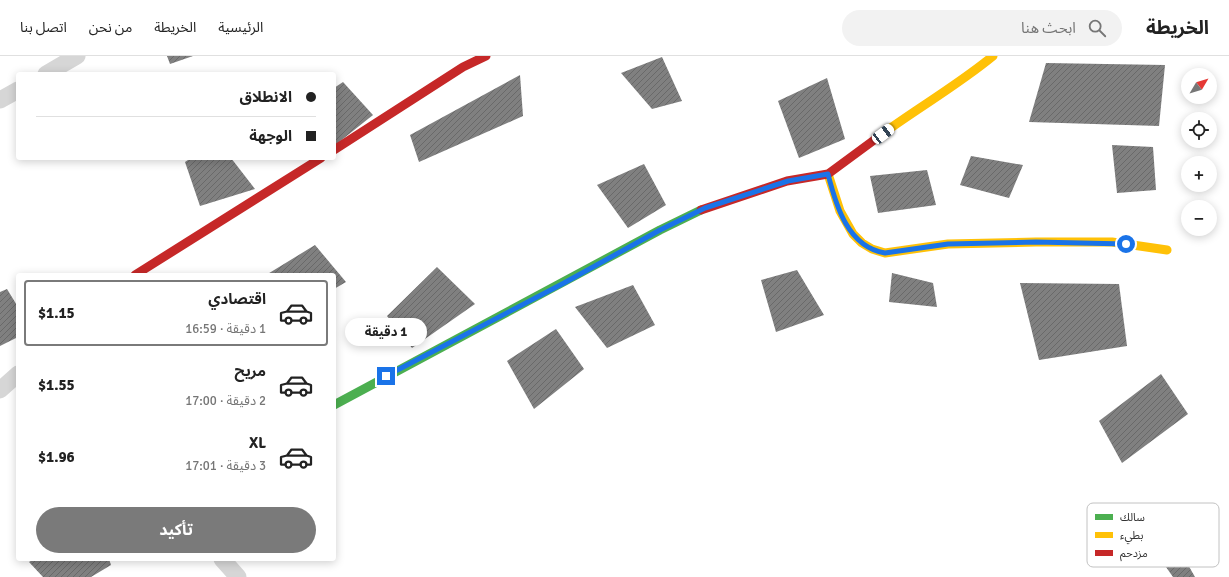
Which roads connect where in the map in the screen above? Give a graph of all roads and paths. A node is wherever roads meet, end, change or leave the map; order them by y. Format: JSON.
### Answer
{"nodes":[{"id":1,"x":77,"y":56,"type":"edge"},
{"id":2,"x":486,"y":56,"type":"edge"},
{"id":3,"x":994,"y":56,"type":"edge"},
{"id":4,"x":49,"y":72,"type":"edge"},
{"id":5,"x":16,"y":91,"type":"edge"},
{"id":6,"x":0,"y":100,"type":"edge"},
{"id":7,"x":336,"y":149,"type":"edge"},
{"id":8,"x":318,"y":160,"type":"edge"},
{"id":9,"x":828,"y":174,"type":"junction"},
{"id":10,"x":1167,"y":250,"type":"dead end"},
{"id":11,"x":138,"y":273,"type":"edge"},
{"id":12,"x":16,"y":376,"type":"edge"},
{"id":13,"x":0,"y":390,"type":"edge"},
{"id":14,"x":336,"y":404,"type":"edge"},
{"id":15,"x":224,"y":561,"type":"edge"},
{"id":16,"x":238,"y":577,"type":"edge"}],
"edges":[{"from":1,"to":4,"type":"street"},
{"from":2,"to":7,"type":"street"},
{"from":3,"to":9,"type":"street"},
{"from":5,"to":6,"type":"street"},
{"from":8,"to":11,"type":"street"},
{"from":9,"to":10,"type":"street"},
{"from":9,"to":14,"type":"street"},
{"from":12,"to":13,"type":"street"},
{"from":15,"to":16,"type":"street"}]}
